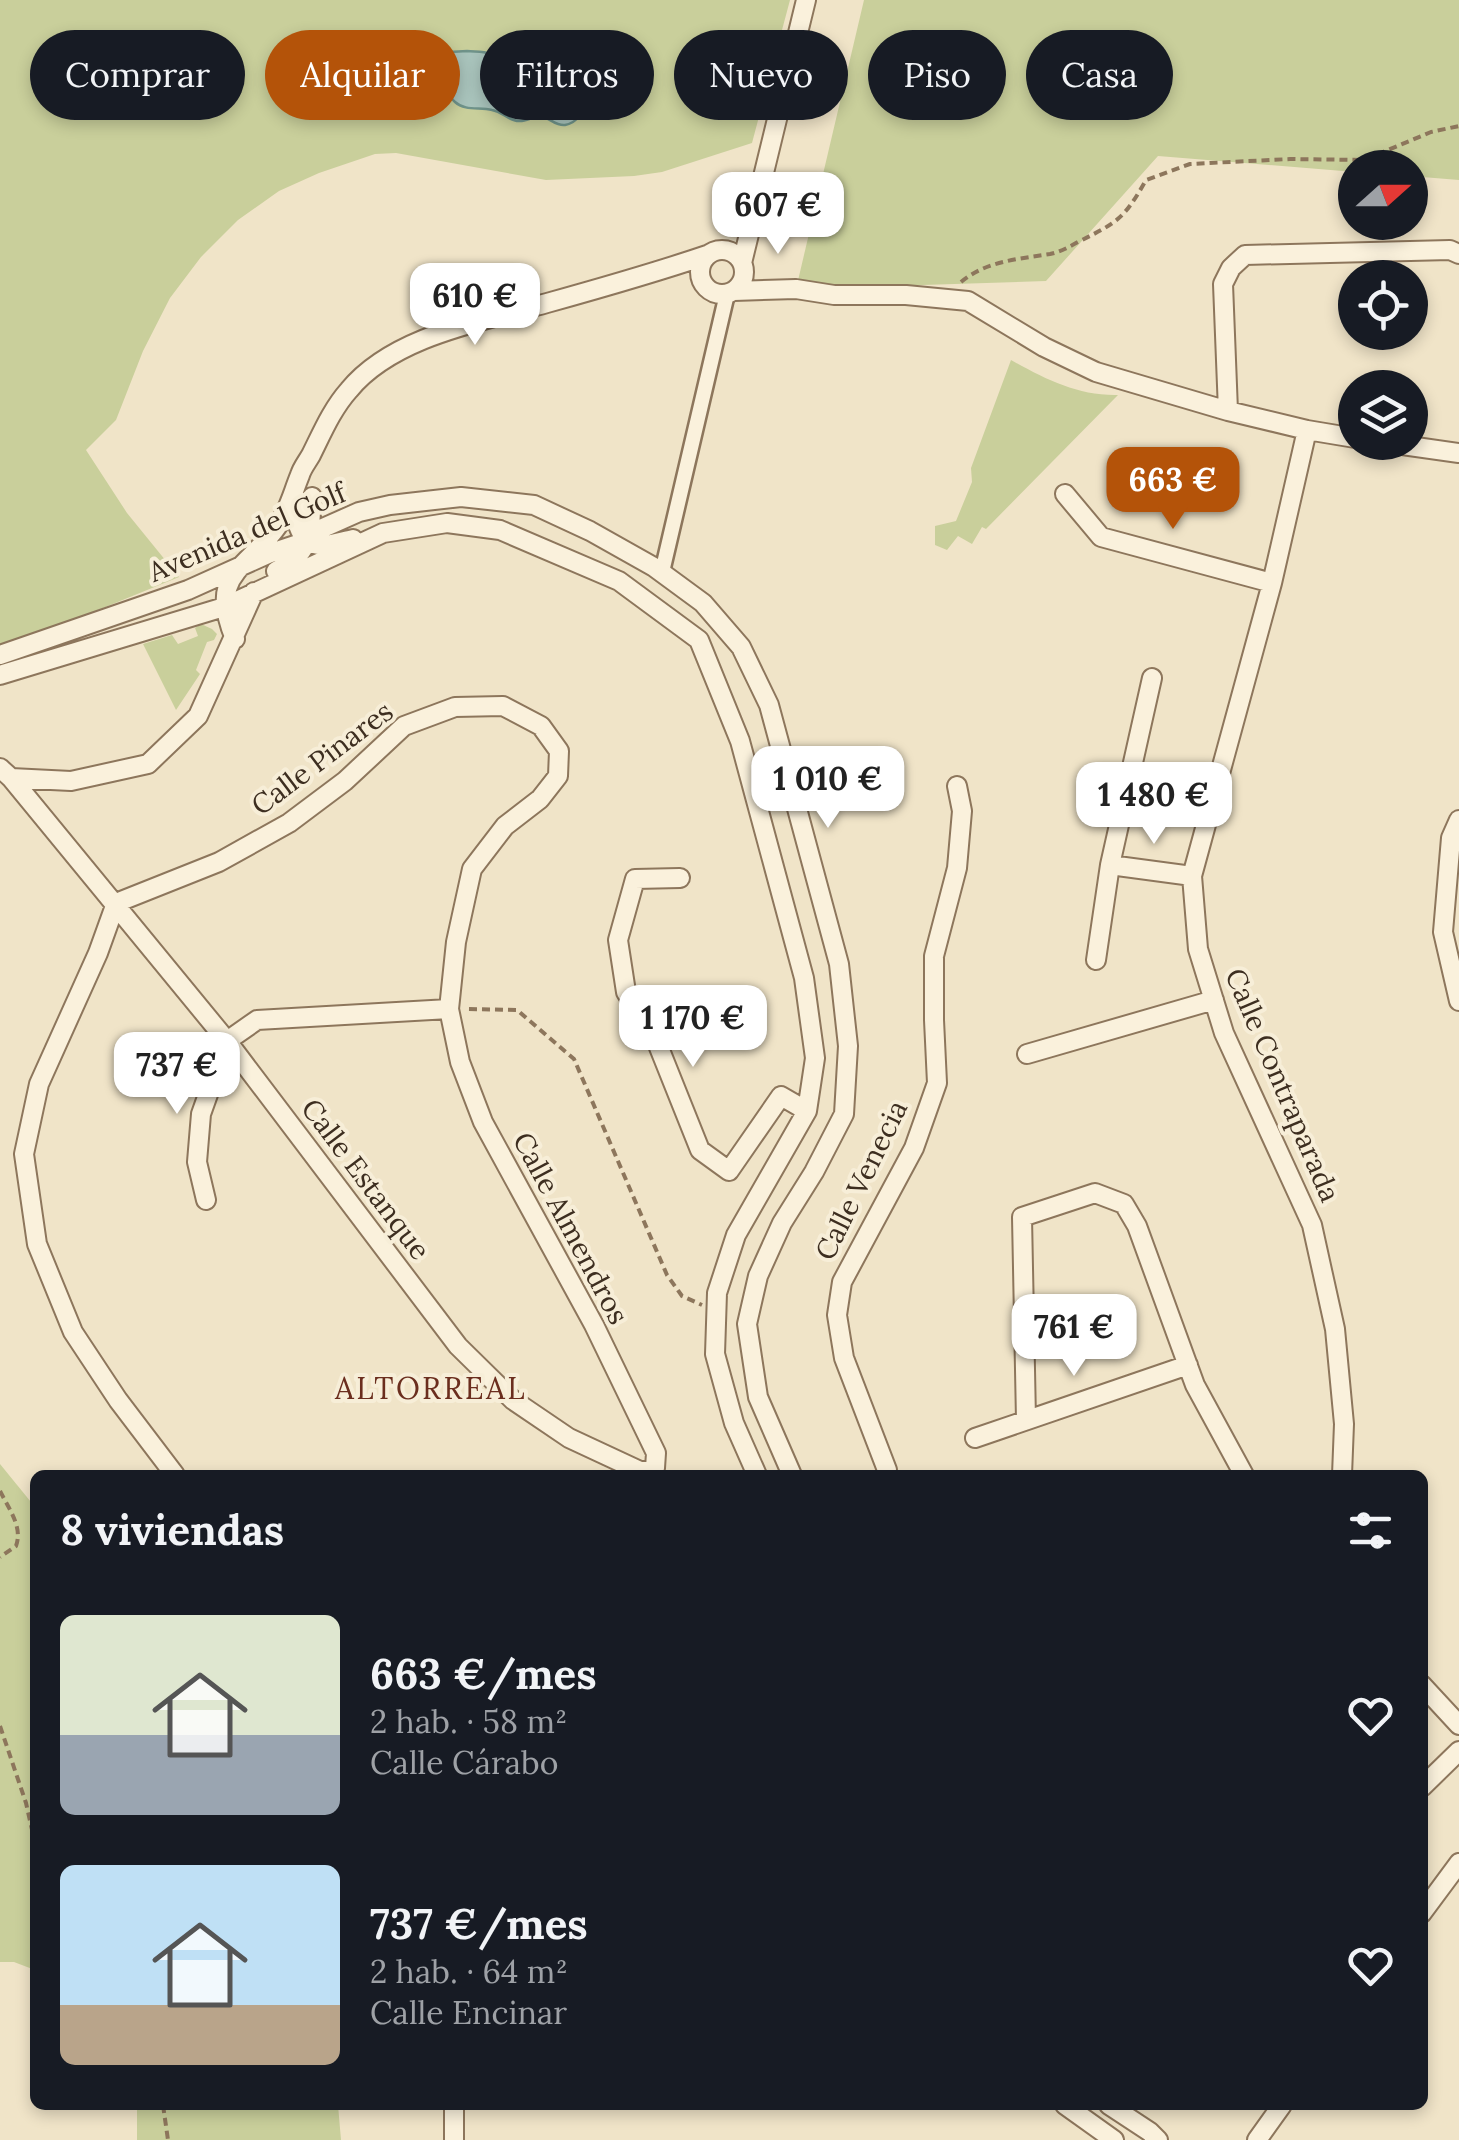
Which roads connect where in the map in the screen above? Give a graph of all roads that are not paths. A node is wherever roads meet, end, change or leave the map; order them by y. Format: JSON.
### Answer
{"nodes":[{"id":1,"x":806,"y":0,"type":"edge"},
{"id":2,"x":752,"y":214,"type":"junction"},
{"id":3,"x":714,"y":253,"type":"junction"},
{"id":4,"x":1459,"y":254,"type":"edge"},
{"id":5,"x":743,"y":266,"type":"junction"},
{"id":6,"x":660,"y":271,"type":"junction"},
{"id":7,"x":702,"y":282,"type":"junction"},
{"id":8,"x":796,"y":290,"type":"junction"},
{"id":9,"x":730,"y":293,"type":"junction"},
{"id":10,"x":1228,"y":411,"type":"junction"},
{"id":11,"x":1307,"y":430,"type":"junction"},
{"id":12,"x":1338,"y":435,"type":"edge"},
{"id":13,"x":1428,"y":449,"type":"edge"},
{"id":14,"x":1459,"y":453,"type":"edge"},
{"id":15,"x":303,"y":494,"type":"junction"},
{"id":16,"x":1065,"y":494,"type":"dead end"},
{"id":17,"x":359,"y":512,"type":"junction"},
{"id":18,"x":384,"y":533,"type":"junction"},
{"id":19,"x":307,"y":541,"type":"junction"},
{"id":20,"x":238,"y":569,"type":"junction"},
{"id":21,"x":662,"y":572,"type":"junction"},
{"id":22,"x":1272,"y":583,"type":"junction"},
{"id":23,"x":252,"y":595,"type":"junction"},
{"id":24,"x":224,"y":607,"type":"junction"},
{"id":25,"x":235,"y":640,"type":"junction"},
{"id":26,"x":0,"y":655,"type":"edge"},
{"id":27,"x":0,"y":675,"type":"edge"},
{"id":28,"x":1152,"y":678,"type":"dead end"},
{"id":29,"x":6,"y":773,"type":"edge"},
{"id":30,"x":957,"y":786,"type":"dead end"},
{"id":31,"x":1459,"y":820,"type":"edge"},
{"id":32,"x":1110,"y":865,"type":"junction"},
{"id":33,"x":1192,"y":876,"type":"junction"},
{"id":34,"x":680,"y":878,"type":"dead end"},
{"id":35,"x":116,"y":903,"type":"junction"},
{"id":36,"x":1096,"y":960,"type":"dead end"},
{"id":37,"x":1214,"y":1000,"type":"junction"},
{"id":38,"x":1459,"y":1001,"type":"edge"},
{"id":39,"x":449,"y":1009,"type":"junction"},
{"id":40,"x":227,"y":1041,"type":"junction"},
{"id":41,"x":1027,"y":1054,"type":"dead end"},
{"id":42,"x":807,"y":1112,"type":"junction"},
{"id":43,"x":206,"y":1200,"type":"dead end"},
{"id":44,"x":1188,"y":1365,"type":"junction"},
{"id":45,"x":1026,"y":1420,"type":"junction"},
{"id":46,"x":976,"y":1438,"type":"dead end"},
{"id":47,"x":655,"y":1468,"type":"joint"},
{"id":48,"x":171,"y":1470,"type":"edge"},
{"id":49,"x":638,"y":1470,"type":"edge"},
{"id":50,"x":648,"y":1470,"type":"edge"},
{"id":51,"x":755,"y":1470,"type":"edge"},
{"id":52,"x":790,"y":1470,"type":"edge"},
{"id":53,"x":887,"y":1470,"type":"edge"},
{"id":54,"x":1241,"y":1470,"type":"edge"},
{"id":55,"x":1342,"y":1470,"type":"edge"},
{"id":56,"x":1428,"y":1691,"type":"edge"},
{"id":57,"x":1459,"y":1725,"type":"edge"},
{"id":58,"x":1459,"y":1752,"type":"edge"},
{"id":59,"x":1428,"y":1781,"type":"edge"},
{"id":60,"x":1459,"y":1863,"type":"edge"},
{"id":61,"x":1428,"y":1905,"type":"edge"},
{"id":62,"x":454,"y":2110,"type":"edge"},
{"id":63,"x":1071,"y":2110,"type":"edge"},
{"id":64,"x":1117,"y":2110,"type":"edge"},
{"id":65,"x":1278,"y":2110,"type":"edge"},
{"id":66,"x":454,"y":2140,"type":"edge"},
{"id":67,"x":1114,"y":2140,"type":"edge"},
{"id":68,"x":1158,"y":2140,"type":"edge"},
{"id":69,"x":1256,"y":2140,"type":"edge"}],
"edges":[{"from":1,"to":2,"type":"street"},
{"from":2,"to":3,"type":"street"},
{"from":2,"to":5,"type":"street"},
{"from":3,"to":5,"type":"street"},
{"from":3,"to":6,"type":"street"},
{"from":3,"to":7,"type":"street"},
{"from":4,"to":10,"type":"street"},
{"from":5,"to":8,"type":"street"},
{"from":5,"to":9,"type":"street"},
{"from":6,"to":7,"type":"street"},
{"from":6,"to":15,"type":"street"},
{"from":7,"to":9,"type":"street"},
{"from":8,"to":9,"type":"street"},
{"from":8,"to":10,"type":"street"},
{"from":9,"to":21,"type":"street"},
{"from":10,"to":11,"type":"street"},
{"from":11,"to":12,"type":"street"},
{"from":11,"to":22,"type":"street","name":"Calle Contraparada"},
{"from":13,"to":14,"type":"street"},
{"from":15,"to":17,"type":"street"},
{"from":15,"to":19,"type":"street"},
{"from":15,"to":20,"type":"street"},
{"from":16,"to":22,"type":"street"},
{"from":17,"to":19,"type":"street","name":"Avenida del Golf"},
{"from":17,"to":21,"type":"street","name":"Avenida del Golf"},
{"from":18,"to":19,"type":"street"},
{"from":18,"to":23,"type":"street","name":"Avenida del Golf"},
{"from":18,"to":42,"type":"street","name":"Avenida del Golf"},
{"from":19,"to":20,"type":"street","name":"Avenida del Golf"},
{"from":19,"to":23,"type":"street"},
{"from":20,"to":24,"type":"street"},
{"from":20,"to":26,"type":"street","name":"Avenida del Golf"},
{"from":21,"to":52,"type":"street","name":"Avenida del Golf"},
{"from":22,"to":33,"type":"street","name":"Calle Contraparada"},
{"from":23,"to":24,"type":"street","name":"Avenida del Golf"},
{"from":23,"to":25,"type":"street"},
{"from":24,"to":25,"type":"street"},
{"from":24,"to":27,"type":"street","name":"Avenida del Golf"},
{"from":25,"to":29,"type":"street"},
{"from":28,"to":32,"type":"street"},
{"from":29,"to":35,"type":"street","name":"Calle Estanque"},
{"from":30,"to":53,"type":"street","name":"Calle Venecia"},
{"from":31,"to":38,"type":"street"},
{"from":32,"to":33,"type":"street"},
{"from":32,"to":36,"type":"street"},
{"from":33,"to":37,"type":"street","name":"Calle Contraparada"},
{"from":34,"to":42,"type":"street"},
{"from":35,"to":39,"type":"street","name":"Calle Pinares"},
{"from":35,"to":40,"type":"street","name":"Calle Estanque"},
{"from":35,"to":48,"type":"street"},
{"from":37,"to":41,"type":"street"},
{"from":37,"to":55,"type":"street","name":"Calle Contraparada"},
{"from":39,"to":40,"type":"street"},
{"from":39,"to":47,"type":"street","name":"Calle Almendros"},
{"from":40,"to":43,"type":"street"},
{"from":40,"to":49,"type":"street","name":"Calle Estanque"},
{"from":42,"to":51,"type":"street","name":"Avenida del Golf"},
{"from":44,"to":45,"type":"street"},
{"from":44,"to":45,"type":"street"},
{"from":44,"to":54,"type":"street"},
{"from":45,"to":46,"type":"street"},
{"from":47,"to":50,"type":"street","name":"Calle Estanque"},
{"from":56,"to":57,"type":"street"},
{"from":58,"to":59,"type":"street"},
{"from":60,"to":61,"type":"street"},
{"from":62,"to":66,"type":"street"},
{"from":63,"to":67,"type":"street"},
{"from":64,"to":68,"type":"street"},
{"from":65,"to":69,"type":"street"}]}
